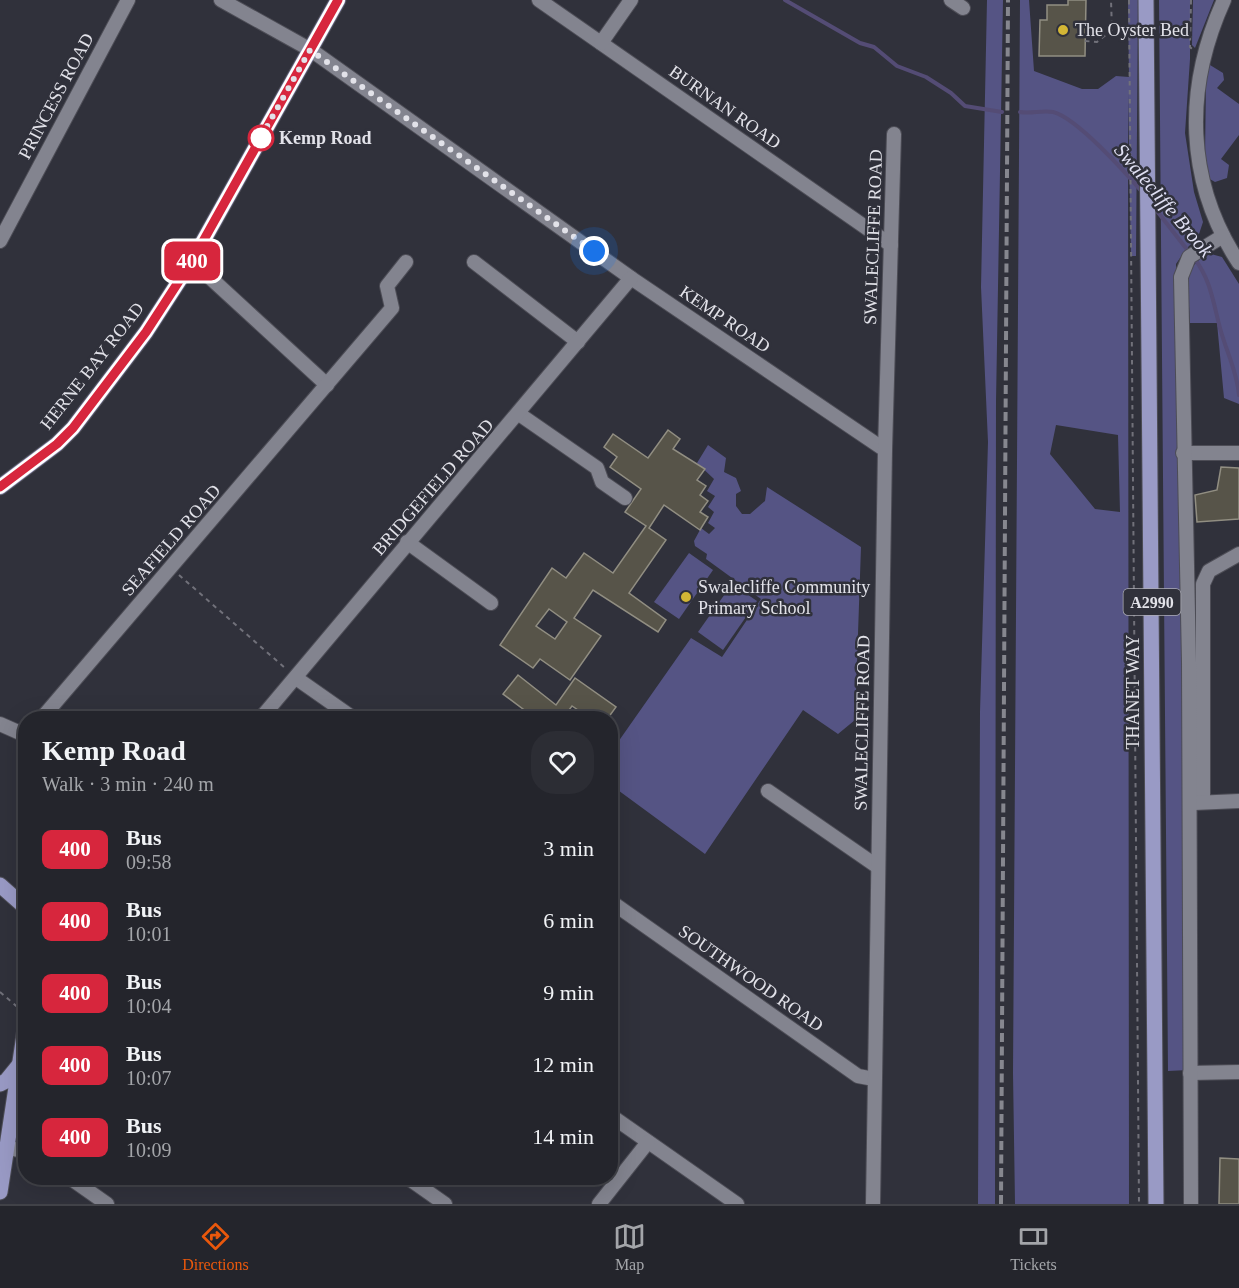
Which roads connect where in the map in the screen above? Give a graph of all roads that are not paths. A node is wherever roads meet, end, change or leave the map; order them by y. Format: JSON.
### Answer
{"nodes":[{"id":1,"x":128,"y":0,"type":"edge"},
{"id":2,"x":221,"y":0,"type":"edge"},
{"id":3,"x":338,"y":0,"type":"edge"},
{"id":4,"x":538,"y":0,"type":"edge"},
{"id":5,"x":631,"y":0,"type":"edge"},
{"id":6,"x":1146,"y":0,"type":"edge"},
{"id":7,"x":1224,"y":0,"type":"edge"},
{"id":8,"x":601,"y":43,"type":"junction"},
{"id":9,"x":310,"y":50,"type":"junction"},
{"id":10,"x":896,"y":132,"type":"dead end"},
{"id":11,"x":1223,"y":236,"type":"junction"},
{"id":12,"x":0,"y":241,"type":"edge"},
{"id":13,"x":891,"y":244,"type":"junction"},
{"id":14,"x":192,"y":261,"type":"junction"},
{"id":15,"x":406,"y":262,"type":"dead end"},
{"id":16,"x":474,"y":262,"type":"dead end"},
{"id":17,"x":1239,"y":263,"type":"edge"},
{"id":18,"x":632,"y":278,"type":"junction"},
{"id":19,"x":392,"y":308,"type":"junction"},
{"id":20,"x":406,"y":315,"type":"dead end"},
{"id":21,"x":578,"y":342,"type":"junction"},
{"id":22,"x":327,"y":386,"type":"junction"},
{"id":23,"x":519,"y":414,"type":"junction"},
{"id":24,"x":885,"y":450,"type":"junction"},
{"id":25,"x":1183,"y":453,"type":"junction"},
{"id":26,"x":1239,"y":453,"type":"edge"},
{"id":27,"x":0,"y":487,"type":"edge"},
{"id":28,"x":625,"y":498,"type":"dead end"},
{"id":29,"x":407,"y":542,"type":"junction"},
{"id":30,"x":1239,"y":555,"type":"edge"},
{"id":31,"x":491,"y":603,"type":"dead end"},
{"id":32,"x":296,"y":678,"type":"junction"},
{"id":33,"x":48,"y":711,"type":"edge"},
{"id":34,"x":267,"y":711,"type":"edge"},
{"id":35,"x":344,"y":711,"type":"edge"},
{"id":36,"x":0,"y":724,"type":"edge"},
{"id":37,"x":18,"y":732,"type":"edge"},
{"id":38,"x":768,"y":791,"type":"dead end"},
{"id":39,"x":1239,"y":801,"type":"edge"},
{"id":40,"x":1196,"y":803,"type":"junction"},
{"id":41,"x":878,"y":867,"type":"junction"},
{"id":42,"x":0,"y":885,"type":"edge"},
{"id":43,"x":18,"y":901,"type":"edge"},
{"id":44,"x":618,"y":907,"type":"edge"},
{"id":45,"x":18,"y":1066,"type":"edge"},
{"id":46,"x":18,"y":1072,"type":"edge"},
{"id":47,"x":1239,"y":1072,"type":"edge"},
{"id":48,"x":1190,"y":1073,"type":"junction"},
{"id":49,"x":874,"y":1079,"type":"junction"},
{"id":50,"x":0,"y":1084,"type":"edge"},
{"id":51,"x":0,"y":1114,"type":"edge"},
{"id":52,"x":618,"y":1121,"type":"edge"},
{"id":53,"x":8,"y":1142,"type":"junction"},
{"id":54,"x":648,"y":1142,"type":"junction"},
{"id":55,"x":18,"y":1147,"type":"edge"},
{"id":56,"x":618,"y":1180,"type":"edge"},
{"id":57,"x":76,"y":1185,"type":"edge"},
{"id":58,"x":418,"y":1185,"type":"edge"},
{"id":59,"x":614,"y":1185,"type":"edge"},
{"id":60,"x":0,"y":1192,"type":"edge"},
{"id":61,"x":86,"y":1197,"type":"edge"},
{"id":62,"x":106,"y":1204,"type":"edge"},
{"id":63,"x":445,"y":1204,"type":"edge"},
{"id":64,"x":599,"y":1204,"type":"edge"},
{"id":65,"x":737,"y":1204,"type":"edge"},
{"id":66,"x":873,"y":1204,"type":"edge"},
{"id":67,"x":1156,"y":1204,"type":"edge"},
{"id":68,"x":1191,"y":1204,"type":"edge"}],
"edges":[{"from":1,"to":12,"type":"street","name":"PRINCESS ROAD"},
{"from":2,"to":9,"type":"street","name":"KEMP ROAD"},
{"from":3,"to":9,"type":"main road","name":"HERNE BAY ROAD"},
{"from":4,"to":8,"type":"street","name":"BURNAN ROAD"},
{"from":5,"to":8,"type":"street"},
{"from":6,"to":67,"type":"main road","name":"THANET WAY","number":"A2990"},
{"from":7,"to":11,"type":"street"},
{"from":8,"to":13,"type":"street","name":"BURNAN ROAD"},
{"from":9,"to":14,"type":"main road","name":"HERNE BAY ROAD"},
{"from":9,"to":18,"type":"street","name":"KEMP ROAD"},
{"from":10,"to":13,"type":"street","name":"SWALECLIFFE ROAD"},
{"from":11,"to":17,"type":"street"},
{"from":11,"to":25,"type":"street"},
{"from":13,"to":24,"type":"street","name":"SWALECLIFFE ROAD"},
{"from":14,"to":22,"type":"street"},
{"from":14,"to":27,"type":"main road","name":"HERNE BAY ROAD"},
{"from":15,"to":19,"type":"street"},
{"from":16,"to":21,"type":"street"},
{"from":18,"to":21,"type":"street","name":"BRIDGEFIELD ROAD"},
{"from":18,"to":24,"type":"street","name":"KEMP ROAD"},
{"from":19,"to":20,"type":"street"},
{"from":19,"to":22,"type":"street","name":"SEAFIELD ROAD"},
{"from":21,"to":23,"type":"street","name":"BRIDGEFIELD ROAD"},
{"from":22,"to":33,"type":"street","name":"SEAFIELD ROAD"},
{"from":23,"to":28,"type":"street"},
{"from":23,"to":29,"type":"street","name":"BRIDGEFIELD ROAD"},
{"from":24,"to":41,"type":"street","name":"SWALECLIFFE ROAD"},
{"from":25,"to":26,"type":"street"},
{"from":25,"to":40,"type":"street"},
{"from":29,"to":31,"type":"street"},
{"from":29,"to":32,"type":"street","name":"BRIDGEFIELD ROAD"},
{"from":30,"to":40,"type":"street"},
{"from":32,"to":34,"type":"street","name":"BRIDGEFIELD ROAD"},
{"from":32,"to":35,"type":"street"},
{"from":36,"to":37,"type":"street"},
{"from":38,"to":41,"type":"street"},
{"from":39,"to":40,"type":"street"},
{"from":40,"to":48,"type":"street"},
{"from":41,"to":49,"type":"street","name":"SWALECLIFFE ROAD"},
{"from":42,"to":43,"type":"main road"},
{"from":44,"to":49,"type":"street","name":"SOUTHWOOD ROAD"},
{"from":45,"to":50,"type":"main road"},
{"from":46,"to":53,"type":"main road"},
{"from":47,"to":48,"type":"street"},
{"from":48,"to":68,"type":"street"},
{"from":49,"to":66,"type":"street","name":"SWALECLIFFE ROAD"},
{"from":51,"to":53,"type":"main road"},
{"from":52,"to":54,"type":"street"},
{"from":53,"to":55,"type":"street"},
{"from":53,"to":60,"type":"main road"},
{"from":54,"to":56,"type":"street"},
{"from":54,"to":65,"type":"street"},
{"from":57,"to":61,"type":"street"},
{"from":58,"to":63,"type":"street"},
{"from":59,"to":64,"type":"street"},
{"from":61,"to":62,"type":"street"}]}
